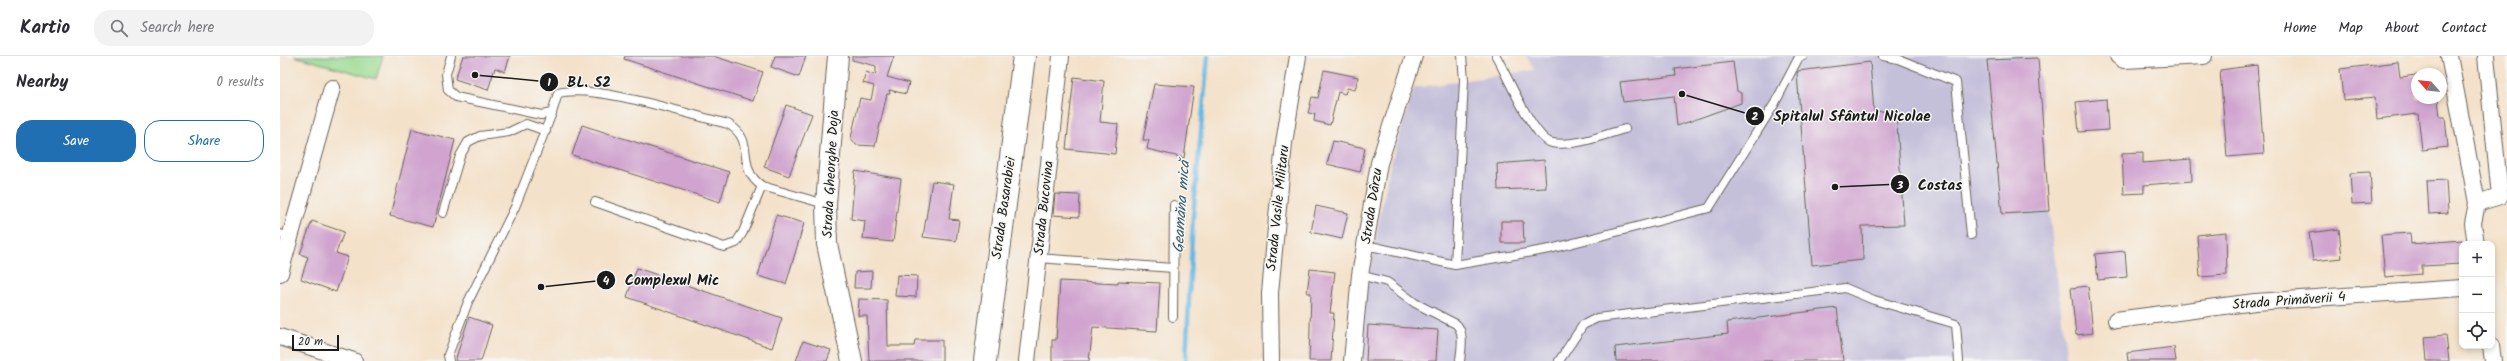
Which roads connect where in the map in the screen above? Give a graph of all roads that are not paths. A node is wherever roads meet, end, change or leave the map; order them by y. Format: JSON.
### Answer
{"nodes":[{"id":1,"x":451,"y":56,"type":"edge"},
{"id":2,"x":838,"y":56,"type":"edge"},
{"id":3,"x":1024,"y":56,"type":"edge"},
{"id":4,"x":1061,"y":56,"type":"edge"},
{"id":5,"x":1298,"y":56,"type":"edge"},
{"id":6,"x":1414,"y":56,"type":"edge"},
{"id":7,"x":1462,"y":56,"type":"edge"},
{"id":8,"x":1496,"y":56,"type":"edge"},
{"id":9,"x":1803,"y":56,"type":"edge"},
{"id":10,"x":1883,"y":56,"type":"edge"},
{"id":11,"x":2118,"y":56,"type":"edge"},
{"id":12,"x":2204,"y":56,"type":"edge"},
{"id":13,"x":2449,"y":56,"type":"edge"},
{"id":14,"x":2486,"y":56,"type":"edge"},
{"id":15,"x":332,"y":88,"type":"dead end"},
{"id":16,"x":552,"y":113,"type":"junction"},
{"id":17,"x":1625,"y":129,"type":"dead end"},
{"id":18,"x":546,"y":130,"type":"junction"},
{"id":19,"x":762,"y":186,"type":"junction"},
{"id":20,"x":2504,"y":197,"type":"edge"},
{"id":21,"x":595,"y":202,"type":"dead end"},
{"id":22,"x":2477,"y":203,"type":"junction"},
{"id":23,"x":826,"y":204,"type":"junction"},
{"id":24,"x":1174,"y":205,"type":"dead end"},
{"id":25,"x":443,"y":214,"type":"dead end"},
{"id":26,"x":285,"y":235,"type":"edge"},
{"id":27,"x":1971,"y":235,"type":"dead end"},
{"id":28,"x":2476,"y":241,"type":"edge"},
{"id":29,"x":1366,"y":247,"type":"junction"},
{"id":30,"x":1038,"y":258,"type":"junction"},
{"id":31,"x":1455,"y":265,"type":"junction"},
{"id":32,"x":1173,"y":268,"type":"junction"},
{"id":33,"x":280,"y":273,"type":"edge"},
{"id":34,"x":1360,"y":275,"type":"junction"},
{"id":35,"x":2459,"y":288,"type":"edge"},
{"id":36,"x":1173,"y":317,"type":"dead end"},
{"id":37,"x":2116,"y":320,"type":"dead end"},
{"id":38,"x":280,"y":337,"type":"edge"},
{"id":39,"x":2491,"y":349,"type":"edge"},
{"id":40,"x":354,"y":361,"type":"edge"},
{"id":41,"x":449,"y":361,"type":"edge"},
{"id":42,"x":852,"y":361,"type":"edge"},
{"id":43,"x":984,"y":361,"type":"edge"},
{"id":44,"x":1027,"y":361,"type":"edge"},
{"id":45,"x":1271,"y":361,"type":"edge"},
{"id":46,"x":1352,"y":361,"type":"edge"},
{"id":47,"x":1460,"y":361,"type":"edge"},
{"id":48,"x":1559,"y":361,"type":"edge"},
{"id":49,"x":1959,"y":361,"type":"edge"},
{"id":50,"x":2493,"y":361,"type":"edge"}],
"edges":[{"from":1,"to":16,"type":"lane"},
{"from":2,"to":23,"type":"street","name":"Strada Gheorghe Doja"},
{"from":3,"to":43,"type":"main road","name":"Strada Basarabiei"},
{"from":4,"to":30,"type":"street","name":"Strada Bucovina"},
{"from":5,"to":45,"type":"street","name":"Strada Vasile Militaru"},
{"from":6,"to":29,"type":"street","name":"Strada Dârzu"},
{"from":7,"to":31,"type":"lane"},
{"from":8,"to":17,"type":"lane"},
{"from":9,"to":31,"type":"lane"},
{"from":10,"to":27,"type":"lane"},
{"from":11,"to":12,"type":"street"},
{"from":13,"to":22,"type":"street"},
{"from":14,"to":20,"type":"street"},
{"from":15,"to":26,"type":"street"},
{"from":16,"to":18,"type":"lane"},
{"from":16,"to":19,"type":"lane"},
{"from":18,"to":25,"type":"lane"},
{"from":18,"to":41,"type":"lane"},
{"from":19,"to":21,"type":"lane"},
{"from":19,"to":23,"type":"lane"},
{"from":20,"to":22,"type":"street"},
{"from":22,"to":28,"type":"street"},
{"from":23,"to":42,"type":"street","name":"Strada Gheorghe Doja"},
{"from":24,"to":32,"type":"lane"},
{"from":26,"to":33,"type":"street"},
{"from":29,"to":31,"type":"lane"},
{"from":29,"to":34,"type":"street","name":"Strada Dârzu"},
{"from":30,"to":32,"type":"lane"},
{"from":30,"to":44,"type":"street","name":"Strada Bucovina"},
{"from":32,"to":36,"type":"lane"},
{"from":34,"to":46,"type":"street","name":"Strada Dârzu"},
{"from":34,"to":47,"type":"lane"},
{"from":35,"to":37,"type":"street","name":"Strada Primăverii 4"},
{"from":38,"to":40,"type":"street"},
{"from":39,"to":50,"type":"street"},
{"from":48,"to":49,"type":"lane"}]}
